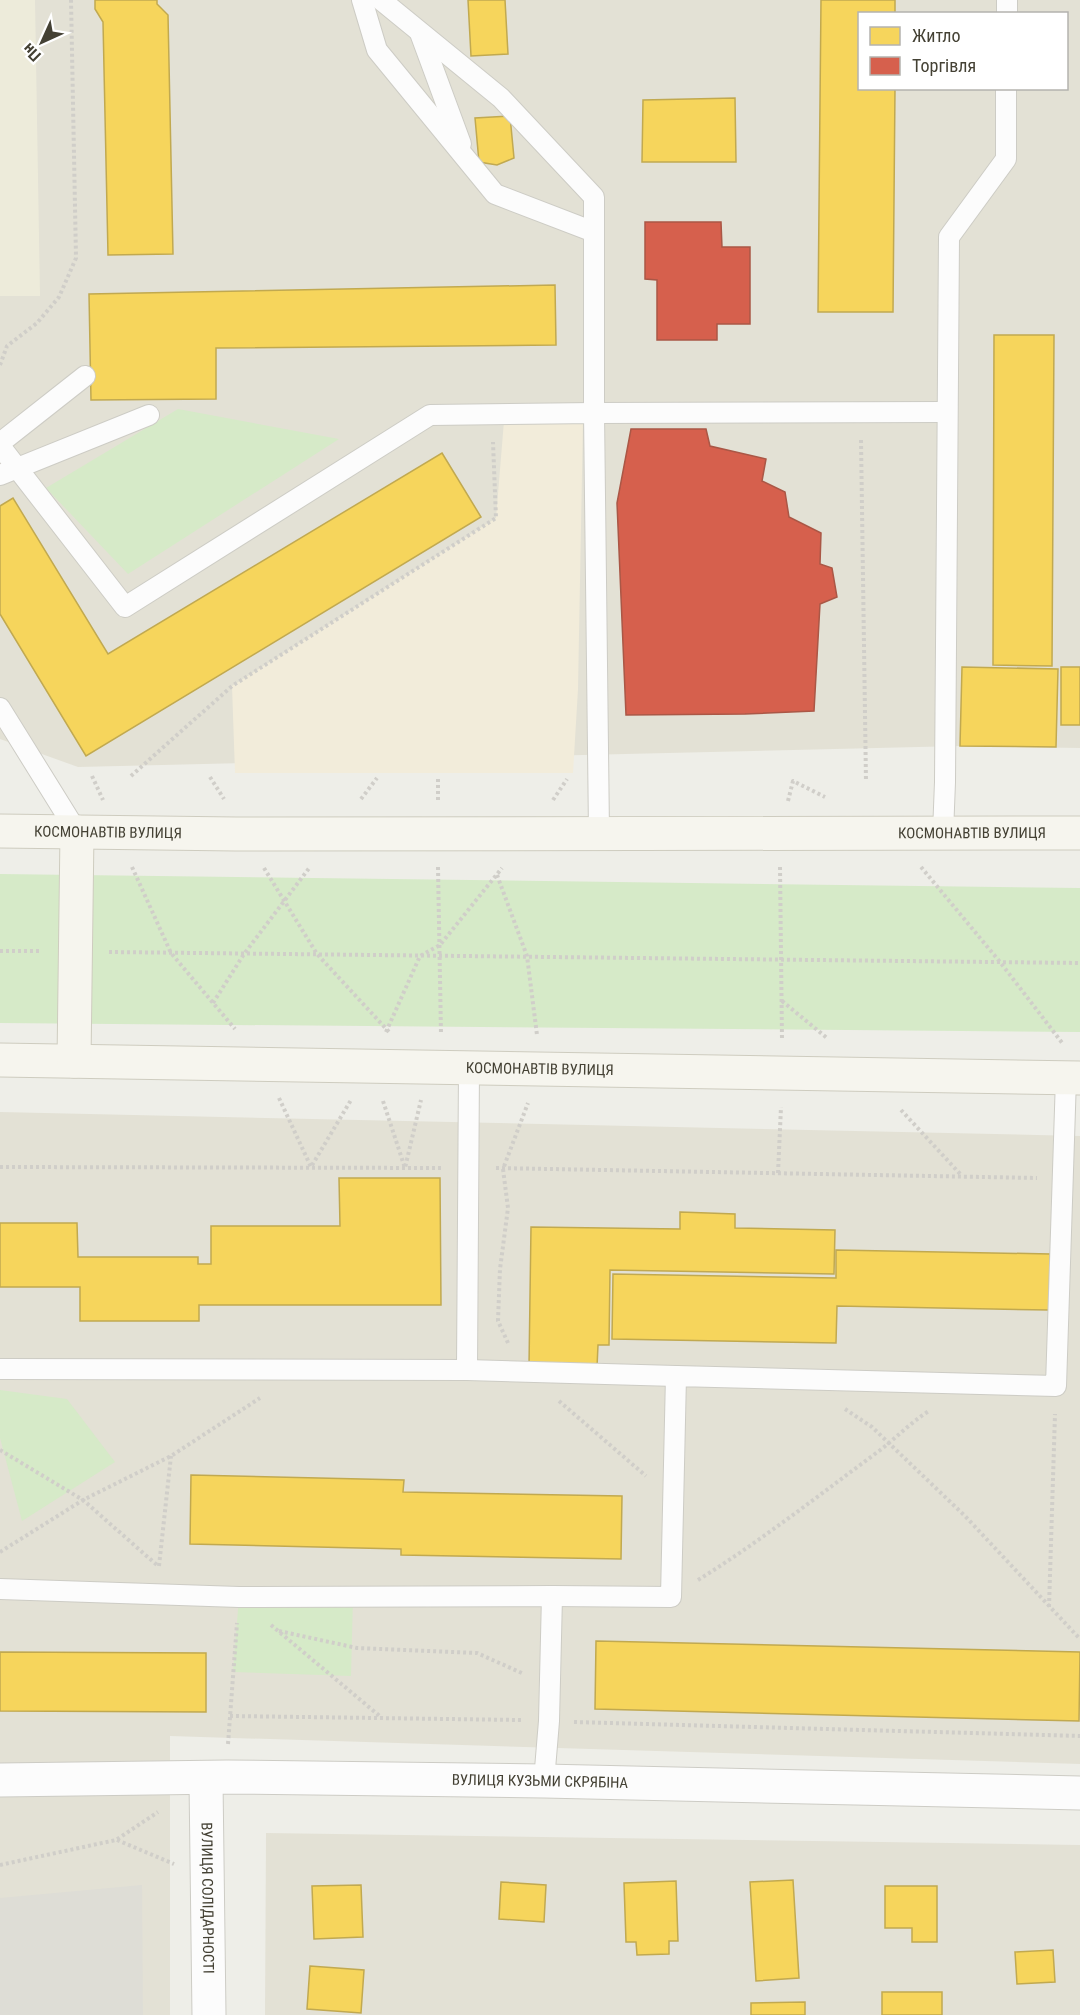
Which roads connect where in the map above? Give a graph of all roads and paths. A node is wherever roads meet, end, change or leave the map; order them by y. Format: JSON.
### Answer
{"nodes":[{"id":1,"x":70,"y":0,"type":"edge"},
{"id":2,"x":362,"y":0,"type":"edge"},
{"id":3,"x":381,"y":0,"type":"edge"},
{"id":4,"x":419,"y":31,"type":"junction"},
{"id":5,"x":1006,"y":90,"type":"edge"},
{"id":6,"x":466,"y":159,"type":"junction"},
{"id":7,"x":594,"y":232,"type":"junction"},
{"id":8,"x":0,"y":365,"type":"edge"},
{"id":9,"x":85,"y":376,"type":"dead end"},
{"id":10,"x":860,"y":412,"type":"junction"},
{"id":11,"x":947,"y":412,"type":"junction"},
{"id":12,"x":594,"y":413,"type":"junction"},
{"id":13,"x":492,"y":414,"type":"junction"},
{"id":14,"x":150,"y":415,"type":"dead end"},
{"id":15,"x":0,"y":445,"type":"edge"},
{"id":16,"x":9,"y":473,"type":"edge"},
{"id":17,"x":0,"y":708,"type":"edge"},
{"id":18,"x":92,"y":776,"type":"dead end"},
{"id":19,"x":131,"y":776,"type":"dead end"},
{"id":20,"x":210,"y":777,"type":"dead end"},
{"id":21,"x":377,"y":778,"type":"dead end"},
{"id":22,"x":866,"y":782,"type":"dead end"},
{"id":23,"x":0,"y":831,"type":"edge"},
{"id":24,"x":76,"y":832,"type":"junction"},
{"id":25,"x":116,"y":832,"type":"junction"},
{"id":26,"x":336,"y":832,"type":"junction"},
{"id":27,"x":437,"y":832,"type":"junction"},
{"id":28,"x":531,"y":832,"type":"junction"},
{"id":29,"x":599,"y":832,"type":"junction"},
{"id":30,"x":780,"y":832,"type":"junction"},
{"id":31,"x":892,"y":833,"type":"junction"},
{"id":32,"x":943,"y":833,"type":"junction"},
{"id":33,"x":1080,"y":833,"type":"edge"},
{"id":34,"x":244,"y":834,"type":"junction"},
{"id":35,"x":497,"y":875,"type":"junction"},
{"id":36,"x":284,"y":901,"type":"junction"},
{"id":37,"x":440,"y":945,"type":"junction"},
{"id":38,"x":0,"y":951,"type":"edge"},
{"id":39,"x":75,"y":951,"type":"junction"},
{"id":40,"x":171,"y":953,"type":"junction"},
{"id":41,"x":244,"y":954,"type":"junction"},
{"id":42,"x":317,"y":954,"type":"junction"},
{"id":43,"x":420,"y":956,"type":"junction"},
{"id":44,"x":440,"y":956,"type":"junction"},
{"id":45,"x":526,"y":957,"type":"junction"},
{"id":46,"x":781,"y":960,"type":"junction"},
{"id":47,"x":1000,"y":962,"type":"junction"},
{"id":48,"x":1080,"y":963,"type":"edge"},
{"id":49,"x":213,"y":1003,"type":"junction"},
{"id":50,"x":387,"y":1030,"type":"junction"},
{"id":51,"x":0,"y":1060,"type":"edge"},
{"id":52,"x":74,"y":1061,"type":"junction"},
{"id":53,"x":263,"y":1064,"type":"junction"},
{"id":54,"x":371,"y":1066,"type":"junction"},
{"id":55,"x":447,"y":1067,"type":"junction"},
{"id":56,"x":1071,"y":1068,"type":"edge"},
{"id":57,"x":541,"y":1069,"type":"junction"},
{"id":58,"x":782,"y":1073,"type":"junction"},
{"id":59,"x":0,"y":1167,"type":"edge"},
{"id":60,"x":311,"y":1167,"type":"junction"},
{"id":61,"x":405,"y":1168,"type":"junction"},
{"id":62,"x":468,"y":1168,"type":"junction"},
{"id":63,"x":503,"y":1168,"type":"junction"},
{"id":64,"x":778,"y":1173,"type":"junction"},
{"id":65,"x":1063,"y":1178,"type":"junction"},
{"id":66,"x":0,"y":1370,"type":"edge"},
{"id":67,"x":304,"y":1370,"type":"junction"},
{"id":68,"x":466,"y":1370,"type":"junction"},
{"id":69,"x":675,"y":1376,"type":"junction"},
{"id":70,"x":802,"y":1379,"type":"junction"},
{"id":71,"x":973,"y":1384,"type":"junction"},
{"id":72,"x":1056,"y":1386,"type":"junction"},
{"id":73,"x":889,"y":1444,"type":"junction"},
{"id":74,"x":0,"y":1450,"type":"edge"},
{"id":75,"x":83,"y":1500,"type":"junction"},
{"id":76,"x":0,"y":1552,"type":"edge"},
{"id":77,"x":158,"y":1566,"type":"dead end"},
{"id":78,"x":0,"y":1588,"type":"edge"},
{"id":79,"x":552,"y":1596,"type":"junction"},
{"id":80,"x":239,"y":1597,"type":"junction"},
{"id":81,"x":671,"y":1597,"type":"junction"},
{"id":82,"x":1049,"y":1606,"type":"junction"},
{"id":83,"x":279,"y":1631,"type":"junction"},
{"id":84,"x":1080,"y":1639,"type":"edge"},
{"id":85,"x":549,"y":1686,"type":"junction"},
{"id":86,"x":230,"y":1716,"type":"dead end"},
{"id":87,"x":382,"y":1718,"type":"junction"},
{"id":88,"x":549,"y":1721,"type":"junction"},
{"id":89,"x":1080,"y":1736,"type":"edge"},
{"id":90,"x":0,"y":1780,"type":"edge"},
{"id":91,"x":206,"y":1781,"type":"dead end"},
{"id":92,"x":544,"y":1781,"type":"junction"},
{"id":93,"x":1080,"y":1793,"type":"edge"},
{"id":94,"x":161,"y":1810,"type":"dead end"},
{"id":95,"x":116,"y":1840,"type":"junction"},
{"id":96,"x":0,"y":1865,"type":"edge"},
{"id":97,"x":208,"y":1877,"type":"junction"},
{"id":98,"x":209,"y":2015,"type":"edge"}],
"edges":[{"from":1,"to":8,"type":"path"},
{"from":2,"to":6,"type":"lane"},
{"from":3,"to":4,"type":"lane"},
{"from":4,"to":6,"type":"lane"},
{"from":4,"to":7,"type":"lane"},
{"from":5,"to":11,"type":"lane"},
{"from":6,"to":7,"type":"lane"},
{"from":7,"to":12,"type":"lane"},
{"from":9,"to":15,"type":"lane"},
{"from":10,"to":11,"type":"lane"},
{"from":10,"to":12,"type":"lane"},
{"from":10,"to":22,"type":"path"},
{"from":11,"to":32,"type":"lane"},
{"from":12,"to":13,"type":"lane"},
{"from":12,"to":29,"type":"lane"},
{"from":13,"to":16,"type":"lane"},
{"from":13,"to":19,"type":"path"},
{"from":14,"to":16,"type":"lane"},
{"from":15,"to":16,"type":"lane"},
{"from":17,"to":24,"type":"lane"},
{"from":18,"to":25,"type":"path"},
{"from":20,"to":34,"type":"path"},
{"from":21,"to":26,"type":"path"},
{"from":23,"to":24,"type":"street","name":"КОСМОНАВТІВ ВУЛИЦЯ"},
{"from":24,"to":25,"type":"street","name":"КОСМОНАВТІВ ВУЛИЦЯ"},
{"from":24,"to":39,"type":"street"},
{"from":25,"to":34,"type":"street","name":"КОСМОНАВТІВ ВУЛИЦЯ"},
{"from":25,"to":40,"type":"path"},
{"from":26,"to":27,"type":"street","name":"КОСМОНАВТІВ ВУЛИЦЯ"},
{"from":26,"to":34,"type":"street","name":"КОСМОНАВТІВ ВУЛИЦЯ"},
{"from":26,"to":36,"type":"path"},
{"from":27,"to":28,"type":"street","name":"КОСМОНАВТІВ ВУЛИЦЯ"},
{"from":27,"to":37,"type":"path"},
{"from":28,"to":29,"type":"street","name":"КОСМОНАВТІВ ВУЛИЦЯ"},
{"from":28,"to":35,"type":"path"},
{"from":29,"to":30,"type":"street","name":"КОСМОНАВТІВ ВУЛИЦЯ"},
{"from":30,"to":31,"type":"street","name":"КОСМОНАВТІВ ВУЛИЦЯ"},
{"from":30,"to":46,"type":"path"},
{"from":31,"to":32,"type":"street","name":"КОСМОНАВТІВ ВУЛИЦЯ"},
{"from":31,"to":47,"type":"path"},
{"from":32,"to":33,"type":"street","name":"КОСМОНАВТІВ ВУЛИЦЯ"},
{"from":34,"to":36,"type":"path"},
{"from":35,"to":37,"type":"path"},
{"from":35,"to":45,"type":"path"},
{"from":36,"to":41,"type":"path"},
{"from":36,"to":42,"type":"path"},
{"from":37,"to":43,"type":"path"},
{"from":37,"to":44,"type":"path"},
{"from":38,"to":39,"type":"path"},
{"from":39,"to":40,"type":"path"},
{"from":39,"to":52,"type":"street"},
{"from":40,"to":41,"type":"path"},
{"from":40,"to":49,"type":"path"},
{"from":41,"to":42,"type":"path"},
{"from":41,"to":49,"type":"path"},
{"from":42,"to":43,"type":"path"},
{"from":42,"to":50,"type":"path"},
{"from":43,"to":44,"type":"path"},
{"from":43,"to":50,"type":"path"},
{"from":44,"to":45,"type":"path"},
{"from":44,"to":55,"type":"path"},
{"from":45,"to":46,"type":"path"},
{"from":45,"to":57,"type":"path"},
{"from":46,"to":47,"type":"path"},
{"from":46,"to":58,"type":"path"},
{"from":47,"to":48,"type":"path"},
{"from":47,"to":56,"type":"path"},
{"from":49,"to":53,"type":"path"},
{"from":50,"to":54,"type":"path"},
{"from":50,"to":55,"type":"path"},
{"from":51,"to":52,"type":"street","name":"КОСМОНАВТІВ ВУЛИЦЯ"},
{"from":52,"to":53,"type":"street","name":"КОСМОНАВТІВ ВУЛИЦЯ"},
{"from":53,"to":54,"type":"street","name":"КОСМОНАВТІВ ВУЛИЦЯ"},
{"from":53,"to":60,"type":"path"},
{"from":54,"to":55,"type":"street","name":"КОСМОНАВТІВ ВУЛИЦЯ"},
{"from":54,"to":60,"type":"path"},
{"from":54,"to":61,"type":"path"},
{"from":55,"to":57,"type":"street","name":"КОСМОНАВТІВ ВУЛИЦЯ"},
{"from":55,"to":61,"type":"path"},
{"from":55,"to":62,"type":"lane"},
{"from":56,"to":58,"type":"street","name":"КОСМОНАВТІВ ВУЛИЦЯ"},
{"from":56,"to":65,"type":"lane"},
{"from":57,"to":58,"type":"street","name":"КОСМОНАВТІВ ВУЛИЦЯ"},
{"from":57,"to":63,"type":"path"},
{"from":58,"to":64,"type":"path"},
{"from":59,"to":60,"type":"path"},
{"from":60,"to":61,"type":"path"},
{"from":61,"to":62,"type":"path"},
{"from":62,"to":63,"type":"path"},
{"from":62,"to":68,"type":"lane"},
{"from":63,"to":64,"type":"path"},
{"from":64,"to":65,"type":"path"},
{"from":65,"to":72,"type":"lane"},
{"from":66,"to":67,"type":"lane"},
{"from":67,"to":68,"type":"lane"},
{"from":67,"to":75,"type":"path"},
{"from":68,"to":69,"type":"lane"},
{"from":69,"to":70,"type":"lane"},
{"from":69,"to":81,"type":"lane"},
{"from":70,"to":71,"type":"lane"},
{"from":70,"to":73,"type":"path"},
{"from":71,"to":72,"type":"lane"},
{"from":71,"to":73,"type":"path"},
{"from":72,"to":82,"type":"path"},
{"from":73,"to":81,"type":"path"},
{"from":73,"to":82,"type":"path"},
{"from":74,"to":75,"type":"path"},
{"from":75,"to":76,"type":"path"},
{"from":75,"to":77,"type":"path"},
{"from":78,"to":80,"type":"lane"},
{"from":79,"to":80,"type":"lane"},
{"from":79,"to":81,"type":"lane"},
{"from":79,"to":85,"type":"lane"},
{"from":80,"to":83,"type":"path"},
{"from":82,"to":84,"type":"path"},
{"from":83,"to":85,"type":"path"},
{"from":83,"to":87,"type":"path"},
{"from":85,"to":88,"type":"lane"},
{"from":86,"to":87,"type":"path"},
{"from":87,"to":88,"type":"path"},
{"from":88,"to":89,"type":"path"},
{"from":88,"to":92,"type":"lane"},
{"from":90,"to":92,"type":"street","name":"ВУЛИЦЯ КУЗЬМИ СКРЯБІНА"},
{"from":91,"to":97,"type":"street","name":"ВУЛИЦЯ СОЛІДАРНОСТІ"},
{"from":92,"to":93,"type":"street","name":"ВУЛИЦЯ КУЗЬМИ СКРЯБІНА"},
{"from":94,"to":95,"type":"path"},
{"from":95,"to":96,"type":"path"},
{"from":95,"to":97,"type":"path"},
{"from":97,"to":98,"type":"street","name":"ВУЛИЦЯ СОЛІДАРНОСТІ"}]}
